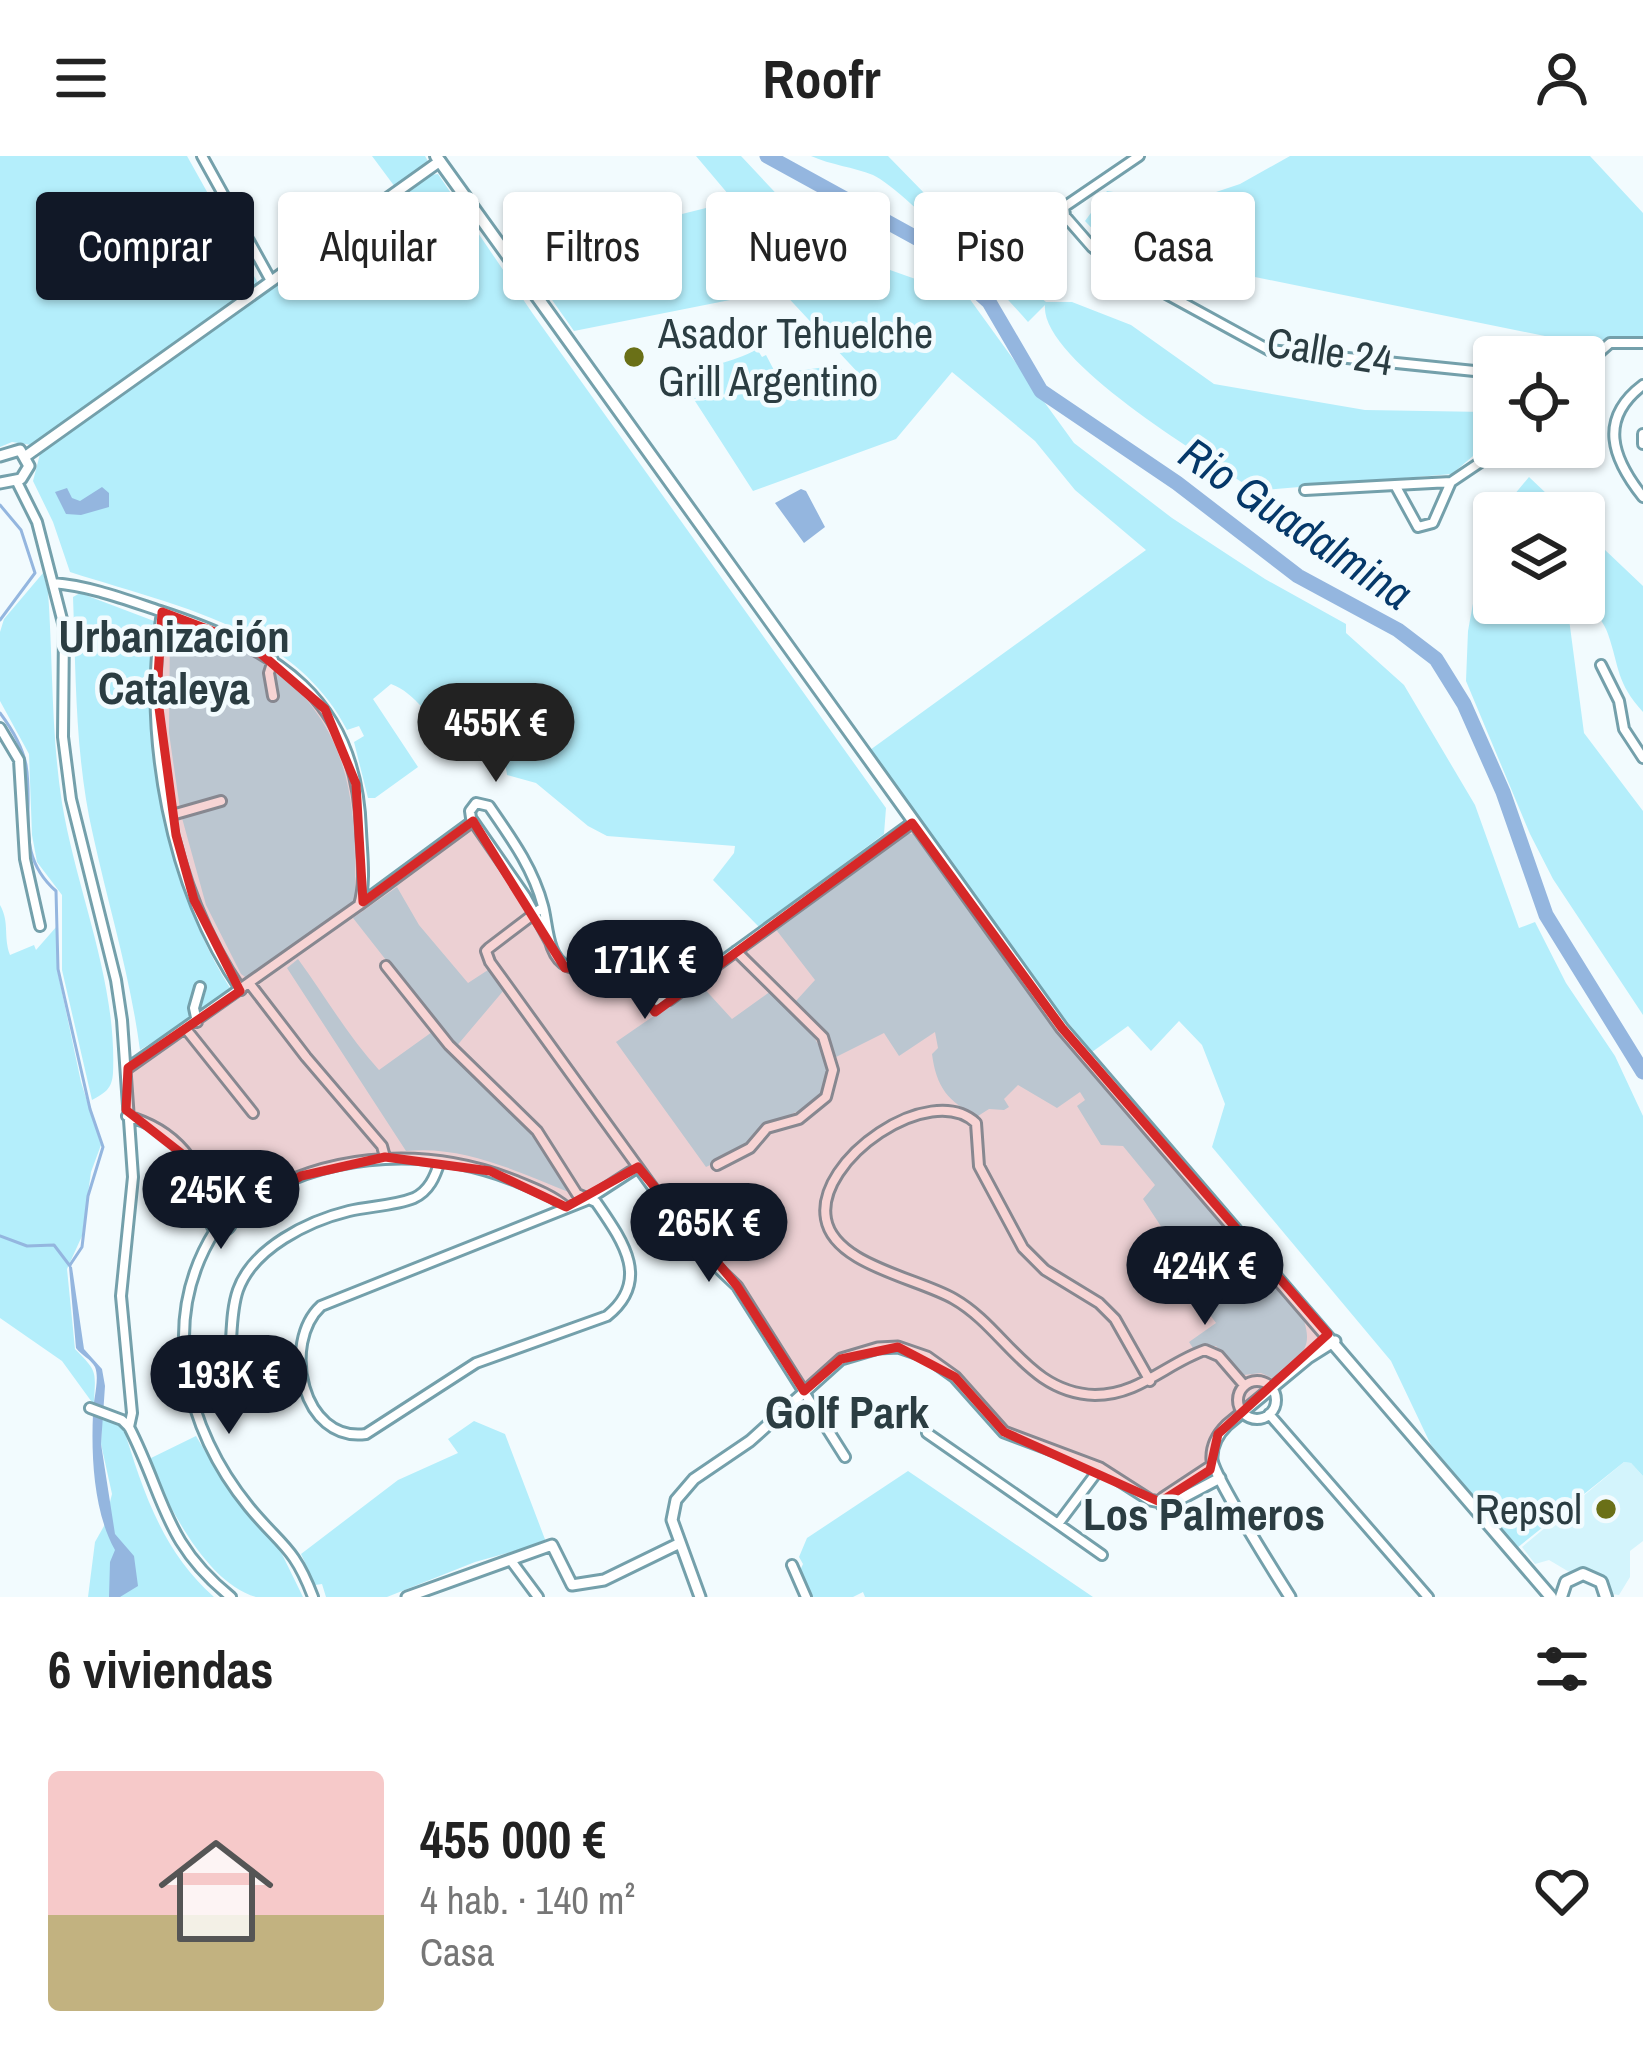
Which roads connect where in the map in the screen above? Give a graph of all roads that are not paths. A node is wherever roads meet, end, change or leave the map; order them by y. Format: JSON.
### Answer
{"nodes":[{"id":1,"x":202,"y":156,"type":"edge"},
{"id":2,"x":1138,"y":156,"type":"edge"},
{"id":3,"x":438,"y":158,"type":"edge"},
{"id":4,"x":270,"y":279,"type":"junction"},
{"id":5,"x":1643,"y":343,"type":"edge"},
{"id":6,"x":1605,"y":347,"type":"edge"},
{"id":7,"x":1473,"y":371,"type":"edge"},
{"id":8,"x":1643,"y":385,"type":"edge"},
{"id":9,"x":1643,"y":434,"type":"edge"},
{"id":10,"x":1643,"y":443,"type":"edge"},
{"id":11,"x":0,"y":456,"type":"edge"},
{"id":12,"x":26,"y":456,"type":"junction"},
{"id":13,"x":1473,"y":467,"type":"edge"},
{"id":14,"x":17,"y":482,"type":"junction"},
{"id":15,"x":1451,"y":482,"type":"junction"},
{"id":16,"x":0,"y":483,"type":"edge"},
{"id":17,"x":1395,"y":485,"type":"junction"},
{"id":18,"x":1305,"y":490,"type":"dead end"},
{"id":19,"x":1643,"y":497,"type":"edge"},
{"id":20,"x":53,"y":583,"type":"junction"},
{"id":21,"x":162,"y":612,"type":"junction"},
{"id":22,"x":273,"y":659,"type":"junction"},
{"id":23,"x":1601,"y":665,"type":"dead end"},
{"id":24,"x":273,"y":696,"type":"dead end"},
{"id":25,"x":0,"y":728,"type":"edge"},
{"id":26,"x":1643,"y":758,"type":"edge"},
{"id":27,"x":220,"y":801,"type":"dead end"},
{"id":28,"x":172,"y":815,"type":"junction"},
{"id":29,"x":473,"y":821,"type":"junction"},
{"id":30,"x":912,"y":823,"type":"junction"},
{"id":31,"x":359,"y":905,"type":"junction"},
{"id":32,"x":539,"y":910,"type":"junction"},
{"id":33,"x":40,"y":926,"type":"dead end"},
{"id":34,"x":736,"y":951,"type":"junction"},
{"id":35,"x":386,"y":966,"type":"dead end"},
{"id":36,"x":246,"y":987,"type":"junction"},
{"id":37,"x":200,"y":988,"type":"dead end"},
{"id":38,"x":197,"y":1022,"type":"junction"},
{"id":39,"x":186,"y":1029,"type":"junction"},
{"id":40,"x":128,"y":1068,"type":"junction"},
{"id":41,"x":253,"y":1113,"type":"dead end"},
{"id":42,"x":127,"y":1116,"type":"junction"},
{"id":43,"x":385,"y":1157,"type":"junction"},
{"id":44,"x":440,"y":1161,"type":"junction"},
{"id":45,"x":717,"y":1166,"type":"dead end"},
{"id":46,"x":638,"y":1167,"type":"junction"},
{"id":47,"x":587,"y":1200,"type":"junction"},
{"id":48,"x":566,"y":1207,"type":"junction"},
{"id":49,"x":214,"y":1211,"type":"junction"},
{"id":50,"x":231,"y":1216,"type":"junction"},
{"id":51,"x":216,"y":1229,"type":"junction"},
{"id":52,"x":1331,"y":1337,"type":"junction"},
{"id":53,"x":230,"y":1355,"type":"dead end"},
{"id":54,"x":1150,"y":1381,"type":"junction"},
{"id":55,"x":1276,"y":1383,"type":"junction"},
{"id":56,"x":1244,"y":1385,"type":"junction"},
{"id":57,"x":804,"y":1391,"type":"junction"},
{"id":58,"x":90,"y":1408,"type":"dead end"},
{"id":59,"x":1242,"y":1412,"type":"junction"},
{"id":60,"x":1269,"y":1414,"type":"junction"},
{"id":61,"x":129,"y":1427,"type":"junction"},
{"id":62,"x":927,"y":1432,"type":"dead end"},
{"id":63,"x":845,"y":1456,"type":"dead end"},
{"id":64,"x":1214,"y":1465,"type":"junction"},
{"id":65,"x":1100,"y":1468,"type":"junction"},
{"id":66,"x":1220,"y":1478,"type":"junction"},
{"id":67,"x":1160,"y":1502,"type":"junction"},
{"id":68,"x":1058,"y":1523,"type":"junction"},
{"id":69,"x":680,"y":1543,"type":"junction"},
{"id":70,"x":1102,"y":1555,"type":"dead end"},
{"id":71,"x":512,"y":1562,"type":"junction"},
{"id":72,"x":792,"y":1565,"type":"dead end"},
{"id":73,"x":1532,"y":1574,"type":"junction"},
{"id":74,"x":1566,"y":1582,"type":"junction"},
{"id":75,"x":231,"y":1597,"type":"edge"},
{"id":76,"x":313,"y":1597,"type":"edge"},
{"id":77,"x":407,"y":1597,"type":"edge"},
{"id":78,"x":538,"y":1597,"type":"edge"},
{"id":79,"x":700,"y":1597,"type":"edge"},
{"id":80,"x":806,"y":1597,"type":"edge"},
{"id":81,"x":1290,"y":1597,"type":"edge"},
{"id":82,"x":1428,"y":1597,"type":"edge"},
{"id":83,"x":1551,"y":1597,"type":"edge"},
{"id":84,"x":1561,"y":1597,"type":"edge"},
{"id":85,"x":1606,"y":1597,"type":"edge"}],
"edges":[{"from":1,"to":4,"type":"street"},
{"from":2,"to":7,"type":"street","name":"Calle 24"},
{"from":3,"to":4,"type":"street"},
{"from":3,"to":30,"type":"main road"},
{"from":4,"to":12,"type":"street"},
{"from":5,"to":6,"type":"street"},
{"from":8,"to":19,"type":"street"},
{"from":9,"to":10,"type":"street"},
{"from":11,"to":12,"type":"street"},
{"from":12,"to":14,"type":"street"},
{"from":13,"to":15,"type":"street"},
{"from":14,"to":16,"type":"street"},
{"from":14,"to":20,"type":"street"},
{"from":15,"to":17,"type":"street"},
{"from":15,"to":17,"type":"street"},
{"from":17,"to":18,"type":"street"},
{"from":20,"to":21,"type":"street"},
{"from":20,"to":40,"type":"street"},
{"from":21,"to":22,"type":"street"},
{"from":21,"to":28,"type":"street"},
{"from":22,"to":24,"type":"street"},
{"from":22,"to":31,"type":"street"},
{"from":23,"to":26,"type":"street"},
{"from":25,"to":33,"type":"street"},
{"from":27,"to":28,"type":"street"},
{"from":28,"to":36,"type":"street"},
{"from":29,"to":31,"type":"street"},
{"from":29,"to":32,"type":"street"},
{"from":29,"to":32,"type":"street"},
{"from":30,"to":34,"type":"street"},
{"from":30,"to":52,"type":"main road"},
{"from":31,"to":36,"type":"street"},
{"from":32,"to":34,"type":"street"},
{"from":32,"to":46,"type":"street"},
{"from":34,"to":45,"type":"street"},
{"from":35,"to":47,"type":"street"},
{"from":36,"to":38,"type":"street"},
{"from":36,"to":43,"type":"street"},
{"from":37,"to":38,"type":"street"},
{"from":38,"to":39,"type":"street"},
{"from":39,"to":40,"type":"street"},
{"from":39,"to":41,"type":"street"},
{"from":40,"to":42,"type":"street"},
{"from":42,"to":49,"type":"street"},
{"from":42,"to":61,"type":"street"},
{"from":43,"to":44,"type":"street"},
{"from":43,"to":50,"type":"street"},
{"from":44,"to":48,"type":"street"},
{"from":44,"to":53,"type":"street"},
{"from":46,"to":47,"type":"street"},
{"from":46,"to":57,"type":"street"},
{"from":47,"to":48,"type":"street"},
{"from":47,"to":48,"type":"street"},
{"from":49,"to":50,"type":"street"},
{"from":49,"to":51,"type":"street"},
{"from":50,"to":51,"type":"street"},
{"from":51,"to":76,"type":"street"},
{"from":52,"to":55,"type":"street"},
{"from":52,"to":73,"type":"main road"},
{"from":54,"to":54,"type":"street"},
{"from":54,"to":56,"type":"street"},
{"from":55,"to":56,"type":"street"},
{"from":55,"to":59,"type":"street"},
{"from":55,"to":60,"type":"street"},
{"from":56,"to":59,"type":"street"},
{"from":57,"to":63,"type":"street"},
{"from":57,"to":65,"type":"street"},
{"from":57,"to":69,"type":"street"},
{"from":58,"to":61,"type":"street"},
{"from":59,"to":60,"type":"street"},
{"from":59,"to":64,"type":"street"},
{"from":60,"to":82,"type":"street"},
{"from":61,"to":75,"type":"street"},
{"from":62,"to":68,"type":"street"},
{"from":64,"to":66,"type":"street"},
{"from":64,"to":67,"type":"street"},
{"from":65,"to":67,"type":"street"},
{"from":65,"to":68,"type":"street"},
{"from":66,"to":67,"type":"street"},
{"from":66,"to":81,"type":"street"},
{"from":68,"to":70,"type":"street"},
{"from":69,"to":71,"type":"street"},
{"from":69,"to":79,"type":"street"},
{"from":71,"to":77,"type":"street"},
{"from":71,"to":78,"type":"street"},
{"from":72,"to":80,"type":"street"},
{"from":73,"to":74,"type":"main road"},
{"from":73,"to":83,"type":"main road"},
{"from":74,"to":84,"type":"main road"},
{"from":74,"to":85,"type":"main road"}]}
